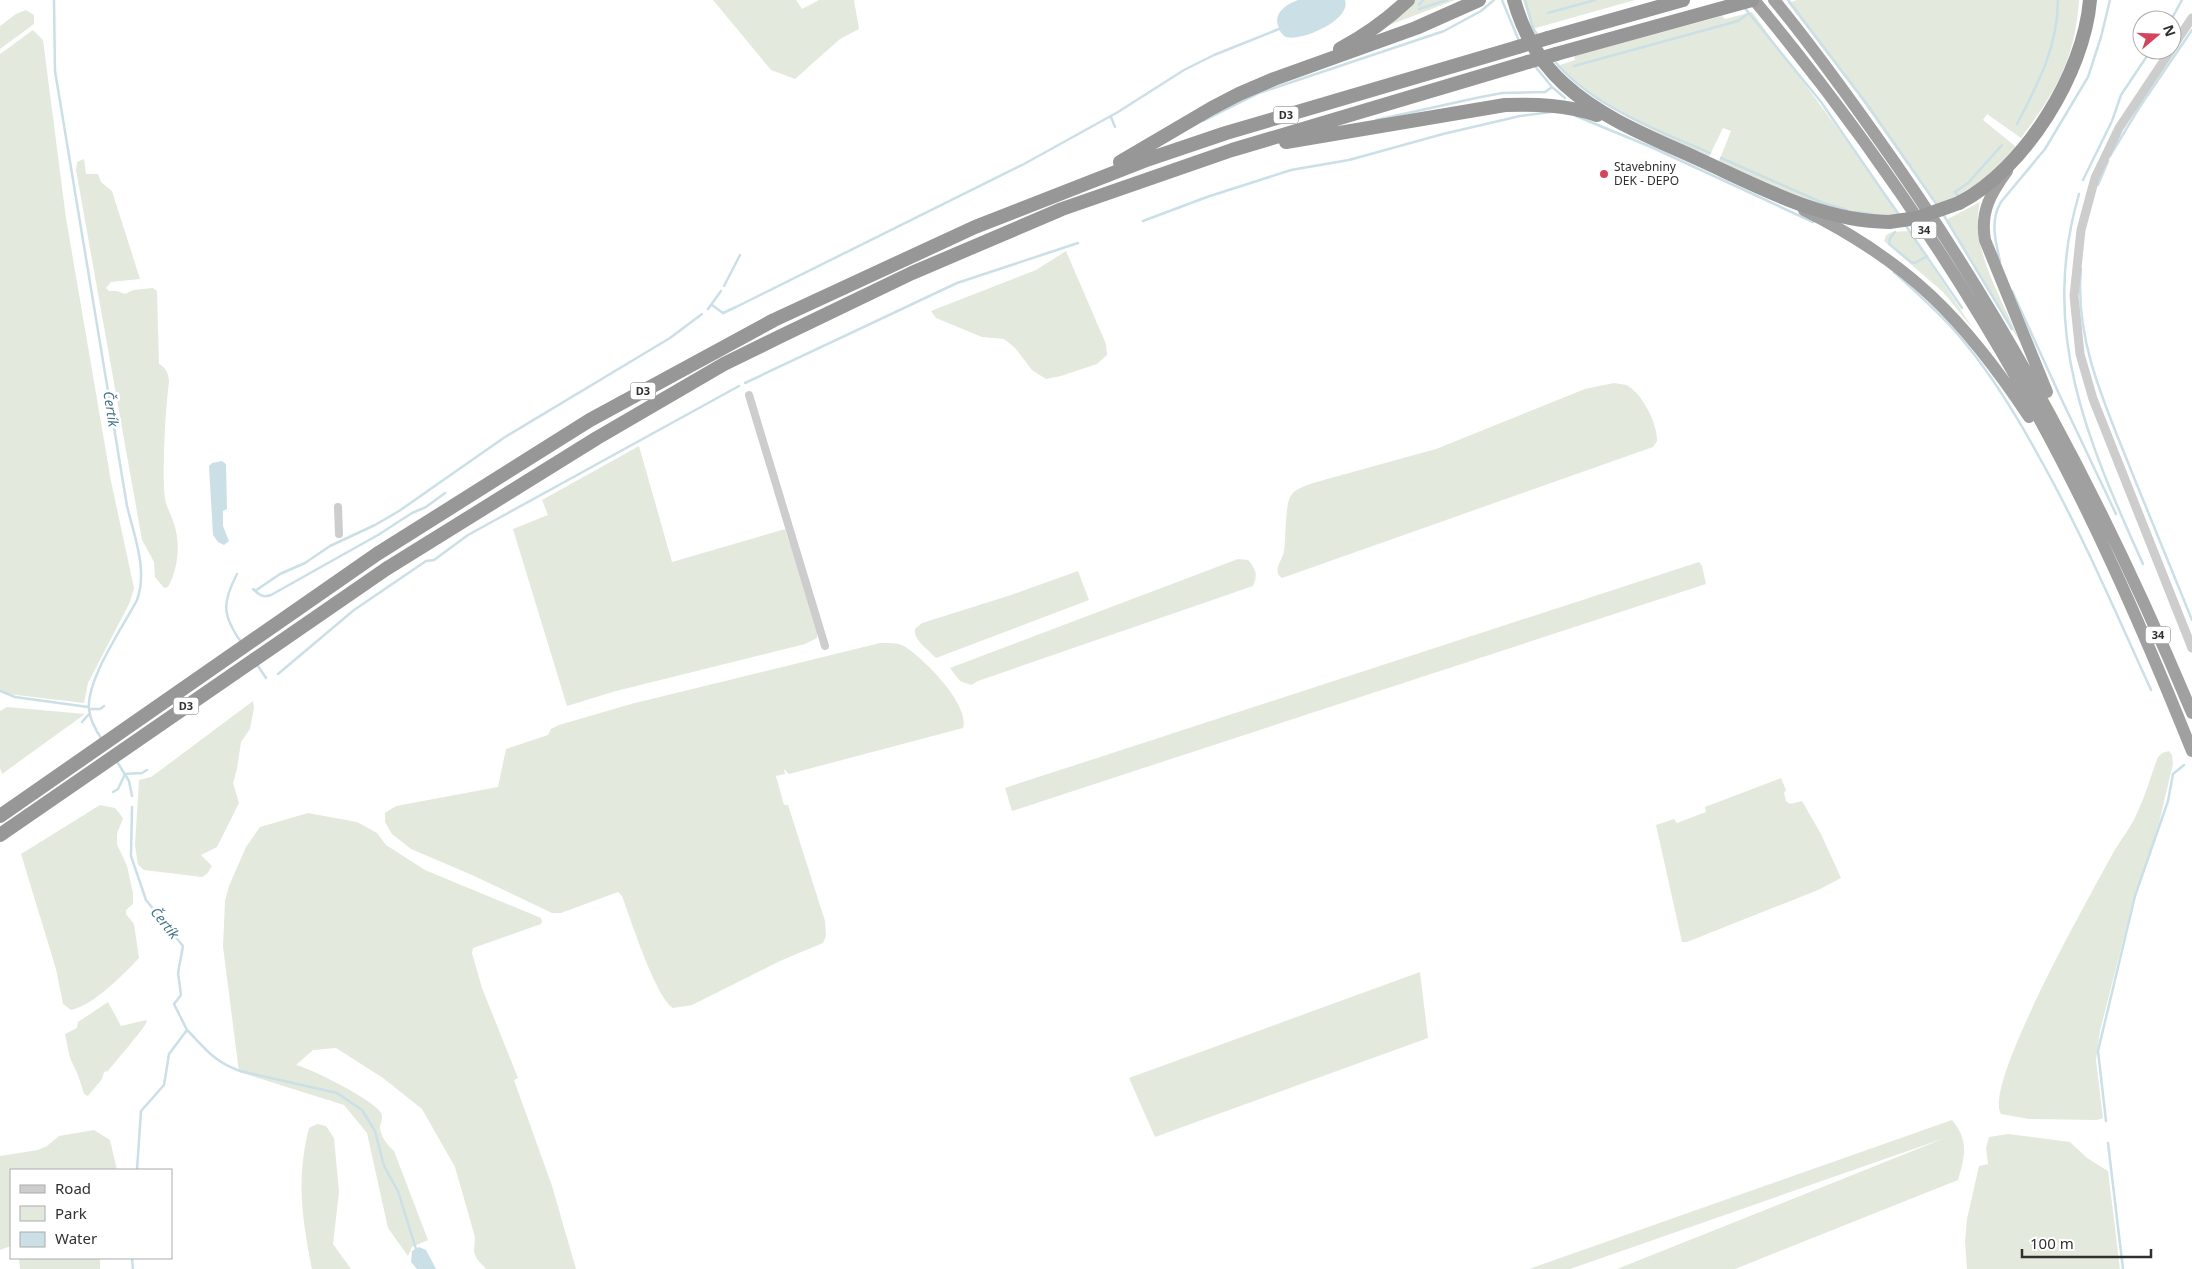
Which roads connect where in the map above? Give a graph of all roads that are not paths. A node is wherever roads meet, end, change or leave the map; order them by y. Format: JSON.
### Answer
{"nodes":[{"id":1,"x":1408,"y":0,"type":"edge"},
{"id":2,"x":1479,"y":0,"type":"edge"},
{"id":3,"x":1514,"y":0,"type":"edge"},
{"id":4,"x":1683,"y":0,"type":"edge"},
{"id":5,"x":1753,"y":0,"type":"edge"},
{"id":6,"x":1774,"y":0,"type":"edge"},
{"id":7,"x":2084,"y":0,"type":"edge"},
{"id":8,"x":2090,"y":0,"type":"edge"},
{"id":9,"x":2192,"y":18,"type":"edge"},
{"id":10,"x":2182,"y":33,"type":"edge"},
{"id":11,"x":2083,"y":38,"type":"junction"},
{"id":12,"x":2164,"y":60,"type":"edge"},
{"id":13,"x":1274,"y":79,"type":"junction"},
{"id":14,"x":1638,"y":131,"type":"junction"},
{"id":15,"x":1232,"y":150,"type":"junction"},
{"id":16,"x":2018,"y":156,"type":"junction"},
{"id":17,"x":1764,"y":190,"type":"junction"},
{"id":18,"x":1057,"y":195,"type":"junction"},
{"id":19,"x":748,"y":395,"type":"dead end"},
{"id":20,"x":2076,"y":461,"type":"junction"},
{"id":21,"x":2069,"y":477,"type":"junction"},
{"id":22,"x":338,"y":507,"type":"dead end"},
{"id":23,"x":339,"y":534,"type":"dead end"},
{"id":24,"x":825,"y":646,"type":"dead end"},
{"id":25,"x":2192,"y":648,"type":"edge"},
{"id":26,"x":2192,"y":713,"type":"edge"},
{"id":27,"x":2192,"y":751,"type":"edge"},
{"id":28,"x":0,"y":816,"type":"edge"},
{"id":29,"x":0,"y":834,"type":"edge"}],
"edges":[{"from":1,"to":13,"type":"highway"},
{"from":2,"to":13,"type":"highway"},
{"from":3,"to":14,"type":"highway"},
{"from":4,"to":18,"type":"highway","number":"D3","bridge":true},
{"from":5,"to":15,"type":"highway","number":"D3","bridge":true},
{"from":5,"to":21,"type":"highway","number":"34"},
{"from":6,"to":20,"type":"highway","number":"34"},
{"from":7,"to":11,"type":"highway"},
{"from":8,"to":11,"type":"highway"},
{"from":9,"to":10,"type":"street"},
{"from":11,"to":16,"type":"highway"},
{"from":12,"to":25,"type":"street"},
{"from":13,"to":18,"type":"highway"},
{"from":14,"to":15,"type":"highway"},
{"from":14,"to":17,"type":"highway"},
{"from":15,"to":29,"type":"highway","number":"D3"},
{"from":16,"to":17,"type":"highway","bridge":true},
{"from":16,"to":20,"type":"highway"},
{"from":17,"to":21,"type":"highway"},
{"from":18,"to":28,"type":"highway","number":"D3"},
{"from":19,"to":24,"type":"street"},
{"from":20,"to":26,"type":"highway","number":"34"},
{"from":21,"to":27,"type":"highway","number":"34"},
{"from":22,"to":23,"type":"street"}]}
